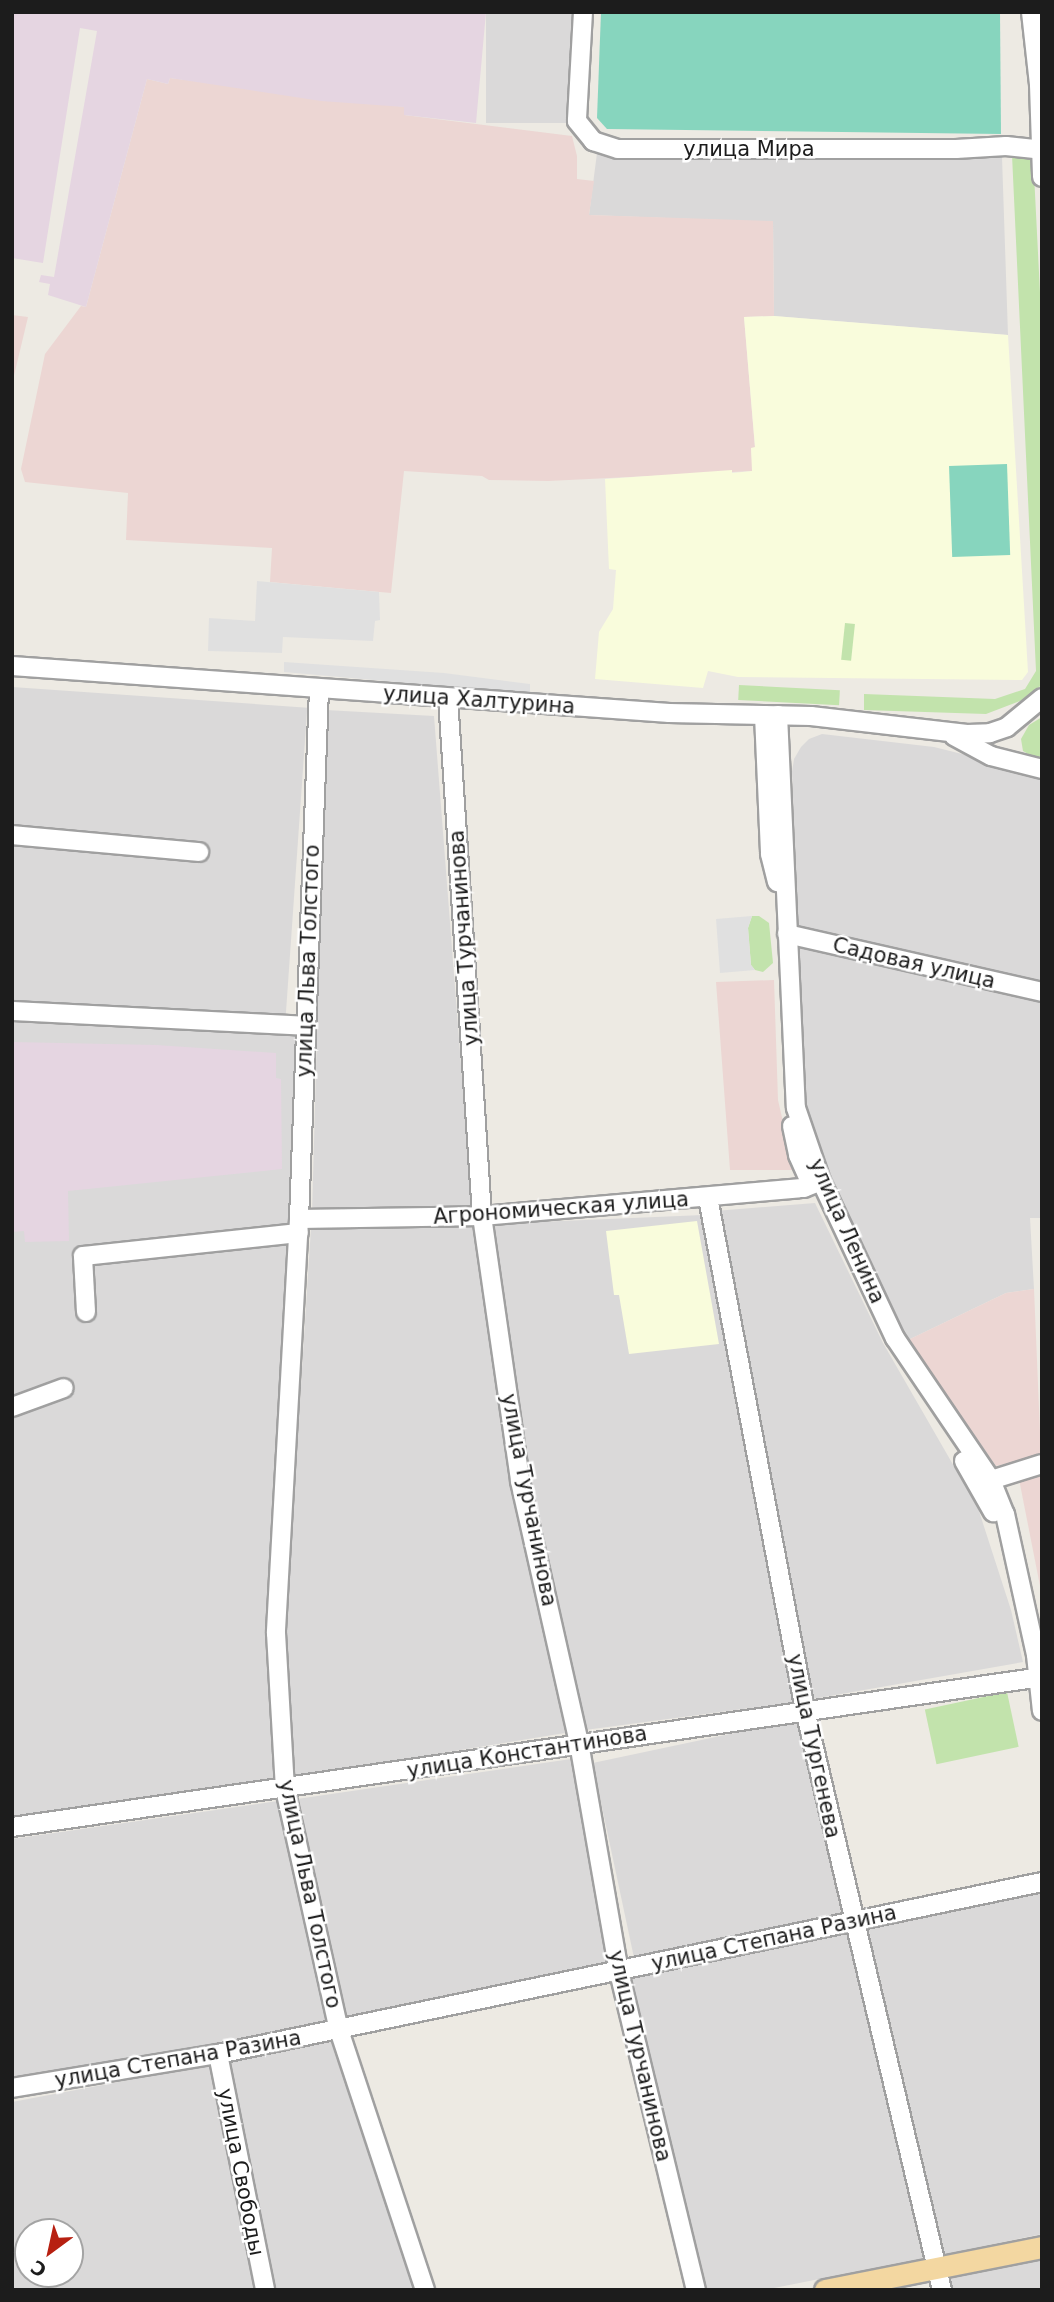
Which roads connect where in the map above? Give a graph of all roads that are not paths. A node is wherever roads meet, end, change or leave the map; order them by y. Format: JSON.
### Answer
{"nodes":[{"id":1,"x":583,"y":12,"type":"edge"},
{"id":2,"x":1031,"y":12,"type":"edge"},
{"id":3,"x":1038,"y":34,"type":"edge"},
{"id":4,"x":1040,"y":80,"type":"edge"},
{"id":5,"x":1041,"y":150,"type":"edge"},
{"id":6,"x":1042,"y":177,"type":"edge"},
{"id":7,"x":12,"y":666,"type":"edge"},
{"id":8,"x":319,"y":689,"type":"junction"},
{"id":9,"x":448,"y":698,"type":"junction"},
{"id":10,"x":1042,"y":698,"type":"edge"},
{"id":11,"x":771,"y":715,"type":"junction"},
{"id":12,"x":945,"y":732,"type":"junction"},
{"id":13,"x":1042,"y":769,"type":"edge"},
{"id":14,"x":12,"y":835,"type":"edge"},
{"id":15,"x":199,"y":852,"type":"dead end"},
{"id":16,"x":787,"y":934,"type":"junction"},
{"id":17,"x":1042,"y":992,"type":"edge"},
{"id":18,"x":12,"y":1011,"type":"edge"},
{"id":19,"x":306,"y":1026,"type":"junction"},
{"id":20,"x":816,"y":1183,"type":"junction"},
{"id":21,"x":708,"y":1198,"type":"junction"},
{"id":22,"x":482,"y":1216,"type":"junction"},
{"id":23,"x":299,"y":1226,"type":"junction"},
{"id":24,"x":86,"y":1312,"type":"dead end"},
{"id":25,"x":64,"y":1388,"type":"dead end"},
{"id":26,"x":12,"y":1407,"type":"edge"},
{"id":27,"x":1042,"y":1464,"type":"edge"},
{"id":28,"x":991,"y":1480,"type":"junction"},
{"id":29,"x":1036,"y":1678,"type":"edge"},
{"id":30,"x":805,"y":1710,"type":"junction"},
{"id":31,"x":1042,"y":1711,"type":"edge"},
{"id":32,"x":579,"y":1743,"type":"junction"},
{"id":33,"x":285,"y":1789,"type":"junction"},
{"id":34,"x":12,"y":1827,"type":"edge"},
{"id":35,"x":1042,"y":1882,"type":"edge"},
{"id":36,"x":852,"y":1920,"type":"junction"},
{"id":37,"x":619,"y":1972,"type":"junction"},
{"id":38,"x":339,"y":2030,"type":"junction"},
{"id":39,"x":218,"y":2054,"type":"junction"},
{"id":40,"x":12,"y":2088,"type":"edge"},
{"id":41,"x":1042,"y":2247,"type":"edge"},
{"id":42,"x":939,"y":2280,"type":"edge"},
{"id":43,"x":265,"y":2290,"type":"edge"},
{"id":44,"x":425,"y":2290,"type":"edge"},
{"id":45,"x":696,"y":2290,"type":"edge"},
{"id":46,"x":825,"y":2290,"type":"edge"}],
"edges":[{"from":1,"to":5,"type":"street","name":"улица Мира"},
{"from":2,"to":3,"type":"street"},
{"from":3,"to":4,"type":"street"},
{"from":4,"to":5,"type":"street"},
{"from":5,"to":6,"type":"street"},
{"from":7,"to":8,"type":"street","name":"улица Халтурина"},
{"from":8,"to":9,"type":"street","name":"улица Халтурина"},
{"from":8,"to":19,"type":"street","name":"улица Льва Толстого"},
{"from":9,"to":11,"type":"street","name":"улица Халтурина"},
{"from":9,"to":22,"type":"street","name":"улица Турчанинова"},
{"from":10,"to":12,"type":"street","name":"улица Халтурина"},
{"from":11,"to":12,"type":"street","name":"улица Халтурина"},
{"from":11,"to":16,"type":"street","name":"улица Ленина"},
{"from":11,"to":20,"type":"street"},
{"from":12,"to":13,"type":"street","name":"улица Халтурина"},
{"from":14,"to":15,"type":"street"},
{"from":16,"to":17,"type":"street","name":"Садовая улица"},
{"from":16,"to":20,"type":"street","name":"улица Ленина"},
{"from":18,"to":19,"type":"street"},
{"from":19,"to":23,"type":"street","name":"улица Льва Толстого"},
{"from":20,"to":21,"type":"street","name":"Агрономическая улица"},
{"from":20,"to":28,"type":"street","name":"улица Ленина"},
{"from":20,"to":29,"type":"street"},
{"from":21,"to":22,"type":"street","name":"Агрономическая улица"},
{"from":21,"to":30,"type":"street","name":"улица Тургенева"},
{"from":22,"to":23,"type":"street","name":"Агрономическая улица"},
{"from":22,"to":32,"type":"street","name":"улица Турчанинова"},
{"from":23,"to":24,"type":"street"},
{"from":23,"to":33,"type":"street","name":"улица Льва Толстого"},
{"from":25,"to":26,"type":"street"},
{"from":27,"to":28,"type":"street"},
{"from":28,"to":29,"type":"street","name":"улица Ленина"},
{"from":29,"to":30,"type":"street","name":"улица Константинова"},
{"from":29,"to":31,"type":"street","name":"улица Ленина"},
{"from":30,"to":32,"type":"street","name":"улица Константинова"},
{"from":30,"to":36,"type":"street","name":"улица Тургенева"},
{"from":32,"to":33,"type":"street","name":"улица Константинова"},
{"from":32,"to":37,"type":"street","name":"улица Турчанинова"},
{"from":33,"to":34,"type":"street","name":"улица Константинова"},
{"from":33,"to":38,"type":"street","name":"улица Льва Толстого"},
{"from":35,"to":36,"type":"street","name":"улица Степана Разина"},
{"from":36,"to":37,"type":"street","name":"улица Степана Разина"},
{"from":36,"to":42,"type":"street","name":"улица Тургенева"},
{"from":37,"to":38,"type":"street","name":"улица Степана Разина"},
{"from":37,"to":45,"type":"street","name":"улица Турчанинова"},
{"from":38,"to":39,"type":"street","name":"улица Степана Разина"},
{"from":38,"to":44,"type":"street","name":"улица Льва Толстого"},
{"from":39,"to":40,"type":"street","name":"улица Степана Разина"},
{"from":39,"to":43,"type":"street","name":"улица Свободы"},
{"from":41,"to":42,"type":"main road"},
{"from":42,"to":46,"type":"main road"}]}
